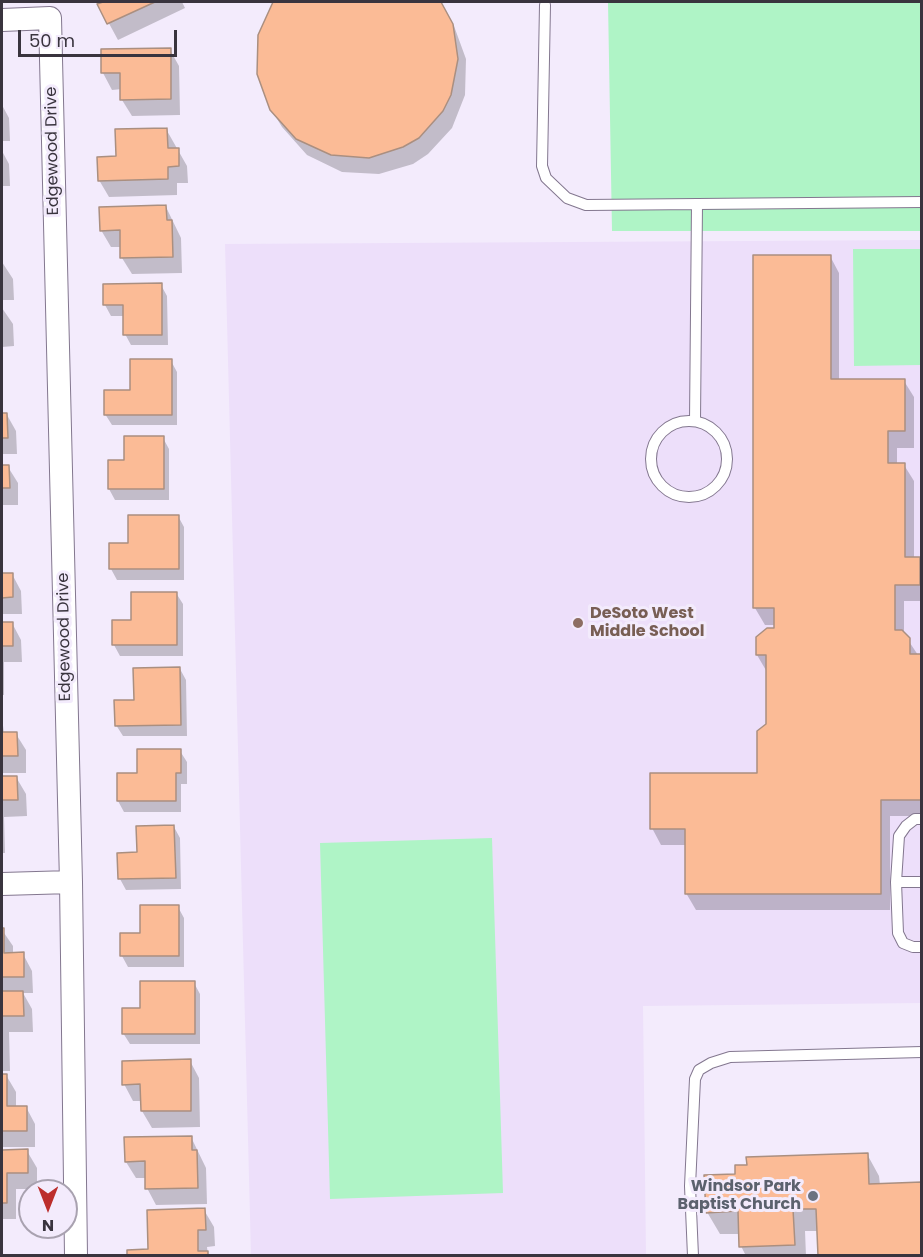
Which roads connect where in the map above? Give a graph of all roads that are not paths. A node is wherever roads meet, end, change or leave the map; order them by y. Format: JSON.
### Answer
{"nodes":[{"id":1,"x":544,"y":3,"type":"edge"},
{"id":2,"x":2,"y":20,"type":"edge"},
{"id":3,"x":921,"y":202,"type":"edge"},
{"id":4,"x":697,"y":204,"type":"junction"},
{"id":5,"x":695,"y":421,"type":"junction"},
{"id":6,"x":921,"y":819,"type":"edge"},
{"id":7,"x":71,"y":882,"type":"junction"},
{"id":8,"x":896,"y":882,"type":"junction"},
{"id":9,"x":921,"y":882,"type":"edge"},
{"id":10,"x":2,"y":884,"type":"edge"},
{"id":11,"x":921,"y":948,"type":"edge"},
{"id":12,"x":921,"y":1052,"type":"edge"},
{"id":13,"x":76,"y":1256,"type":"edge"},
{"id":14,"x":693,"y":1256,"type":"edge"}],
"edges":[{"from":1,"to":4,"type":"lane"},
{"from":2,"to":7,"type":"street","name":"Edgewood Drive"},
{"from":3,"to":4,"type":"lane"},
{"from":4,"to":5,"type":"lane"},
{"from":5,"to":5,"type":"lane"},
{"from":6,"to":8,"type":"lane"},
{"from":7,"to":10,"type":"street"},
{"from":7,"to":13,"type":"street","name":"Edgewood Drive"},
{"from":8,"to":9,"type":"lane"},
{"from":8,"to":11,"type":"lane"},
{"from":12,"to":14,"type":"lane"}]}
